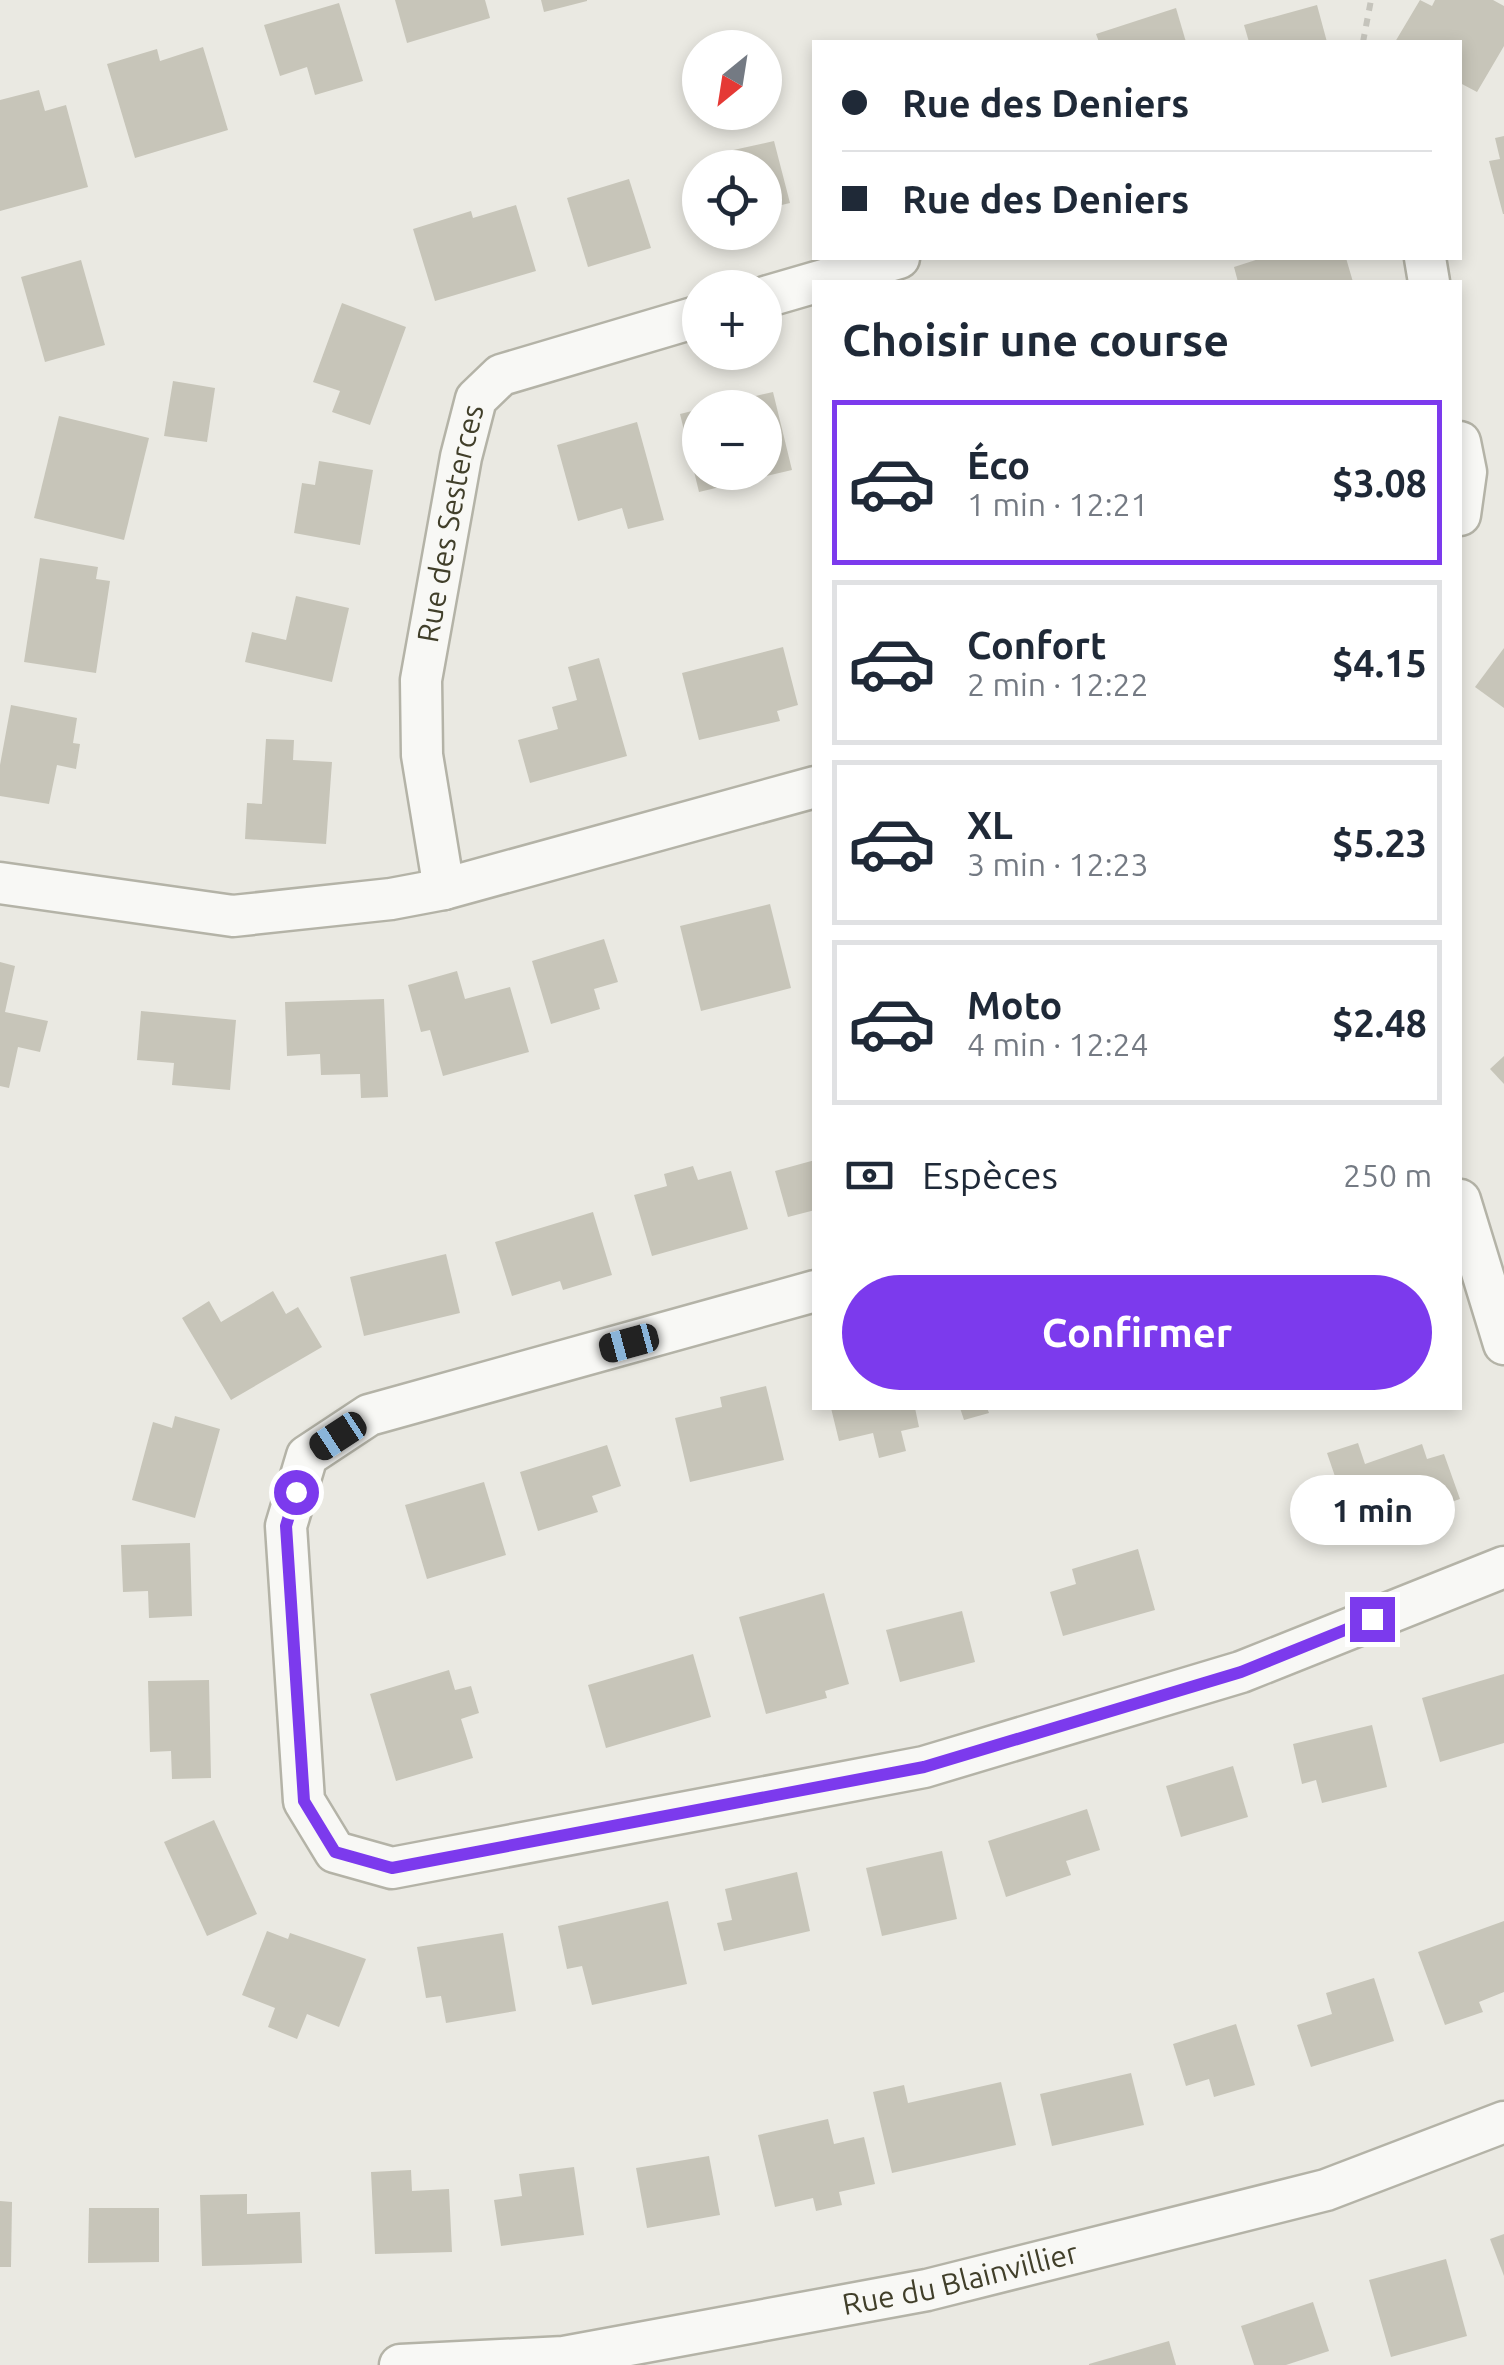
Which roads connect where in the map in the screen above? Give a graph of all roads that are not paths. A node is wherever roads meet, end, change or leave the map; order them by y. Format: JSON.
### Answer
{"nodes":[{"id":1,"x":892,"y":260,"type":"edge"},
{"id":2,"x":823,"y":280,"type":"edge"},
{"id":3,"x":812,"y":283,"type":"edge"},
{"id":4,"x":782,"y":292,"type":"edge"},
{"id":5,"x":682,"y":321,"type":"edge"},
{"id":6,"x":1462,"y":452,"type":"edge"},
{"id":7,"x":1462,"y":501,"type":"edge"},
{"id":8,"x":812,"y":788,"type":"edge"},
{"id":9,"x":0,"y":882,"type":"edge"},
{"id":10,"x":444,"y":889,"type":"junction"},
{"id":11,"x":1462,"y":1207,"type":"edge"},
{"id":12,"x":812,"y":1292,"type":"edge"},
{"id":13,"x":1504,"y":1344,"type":"edge"},
{"id":14,"x":1504,"y":1566,"type":"edge"},
{"id":15,"x":1504,"y":2122,"type":"edge"},
{"id":16,"x":564,"y":2361,"type":"edge"},
{"id":17,"x":400,"y":2365,"type":"edge"}],
"edges":[{"from":1,"to":2,"type":"street"},
{"from":3,"to":4,"type":"street"},
{"from":5,"to":10,"type":"street","name":"Rue des Sesterces"},
{"from":6,"to":7,"type":"street"},
{"from":8,"to":10,"type":"street"},
{"from":9,"to":10,"type":"street"},
{"from":11,"to":13,"type":"street"},
{"from":12,"to":14,"type":"street"},
{"from":15,"to":16,"type":"street","name":"Rue du Blainvillier"},
{"from":16,"to":17,"type":"street","name":"Rue du Blainvillier"}]}
